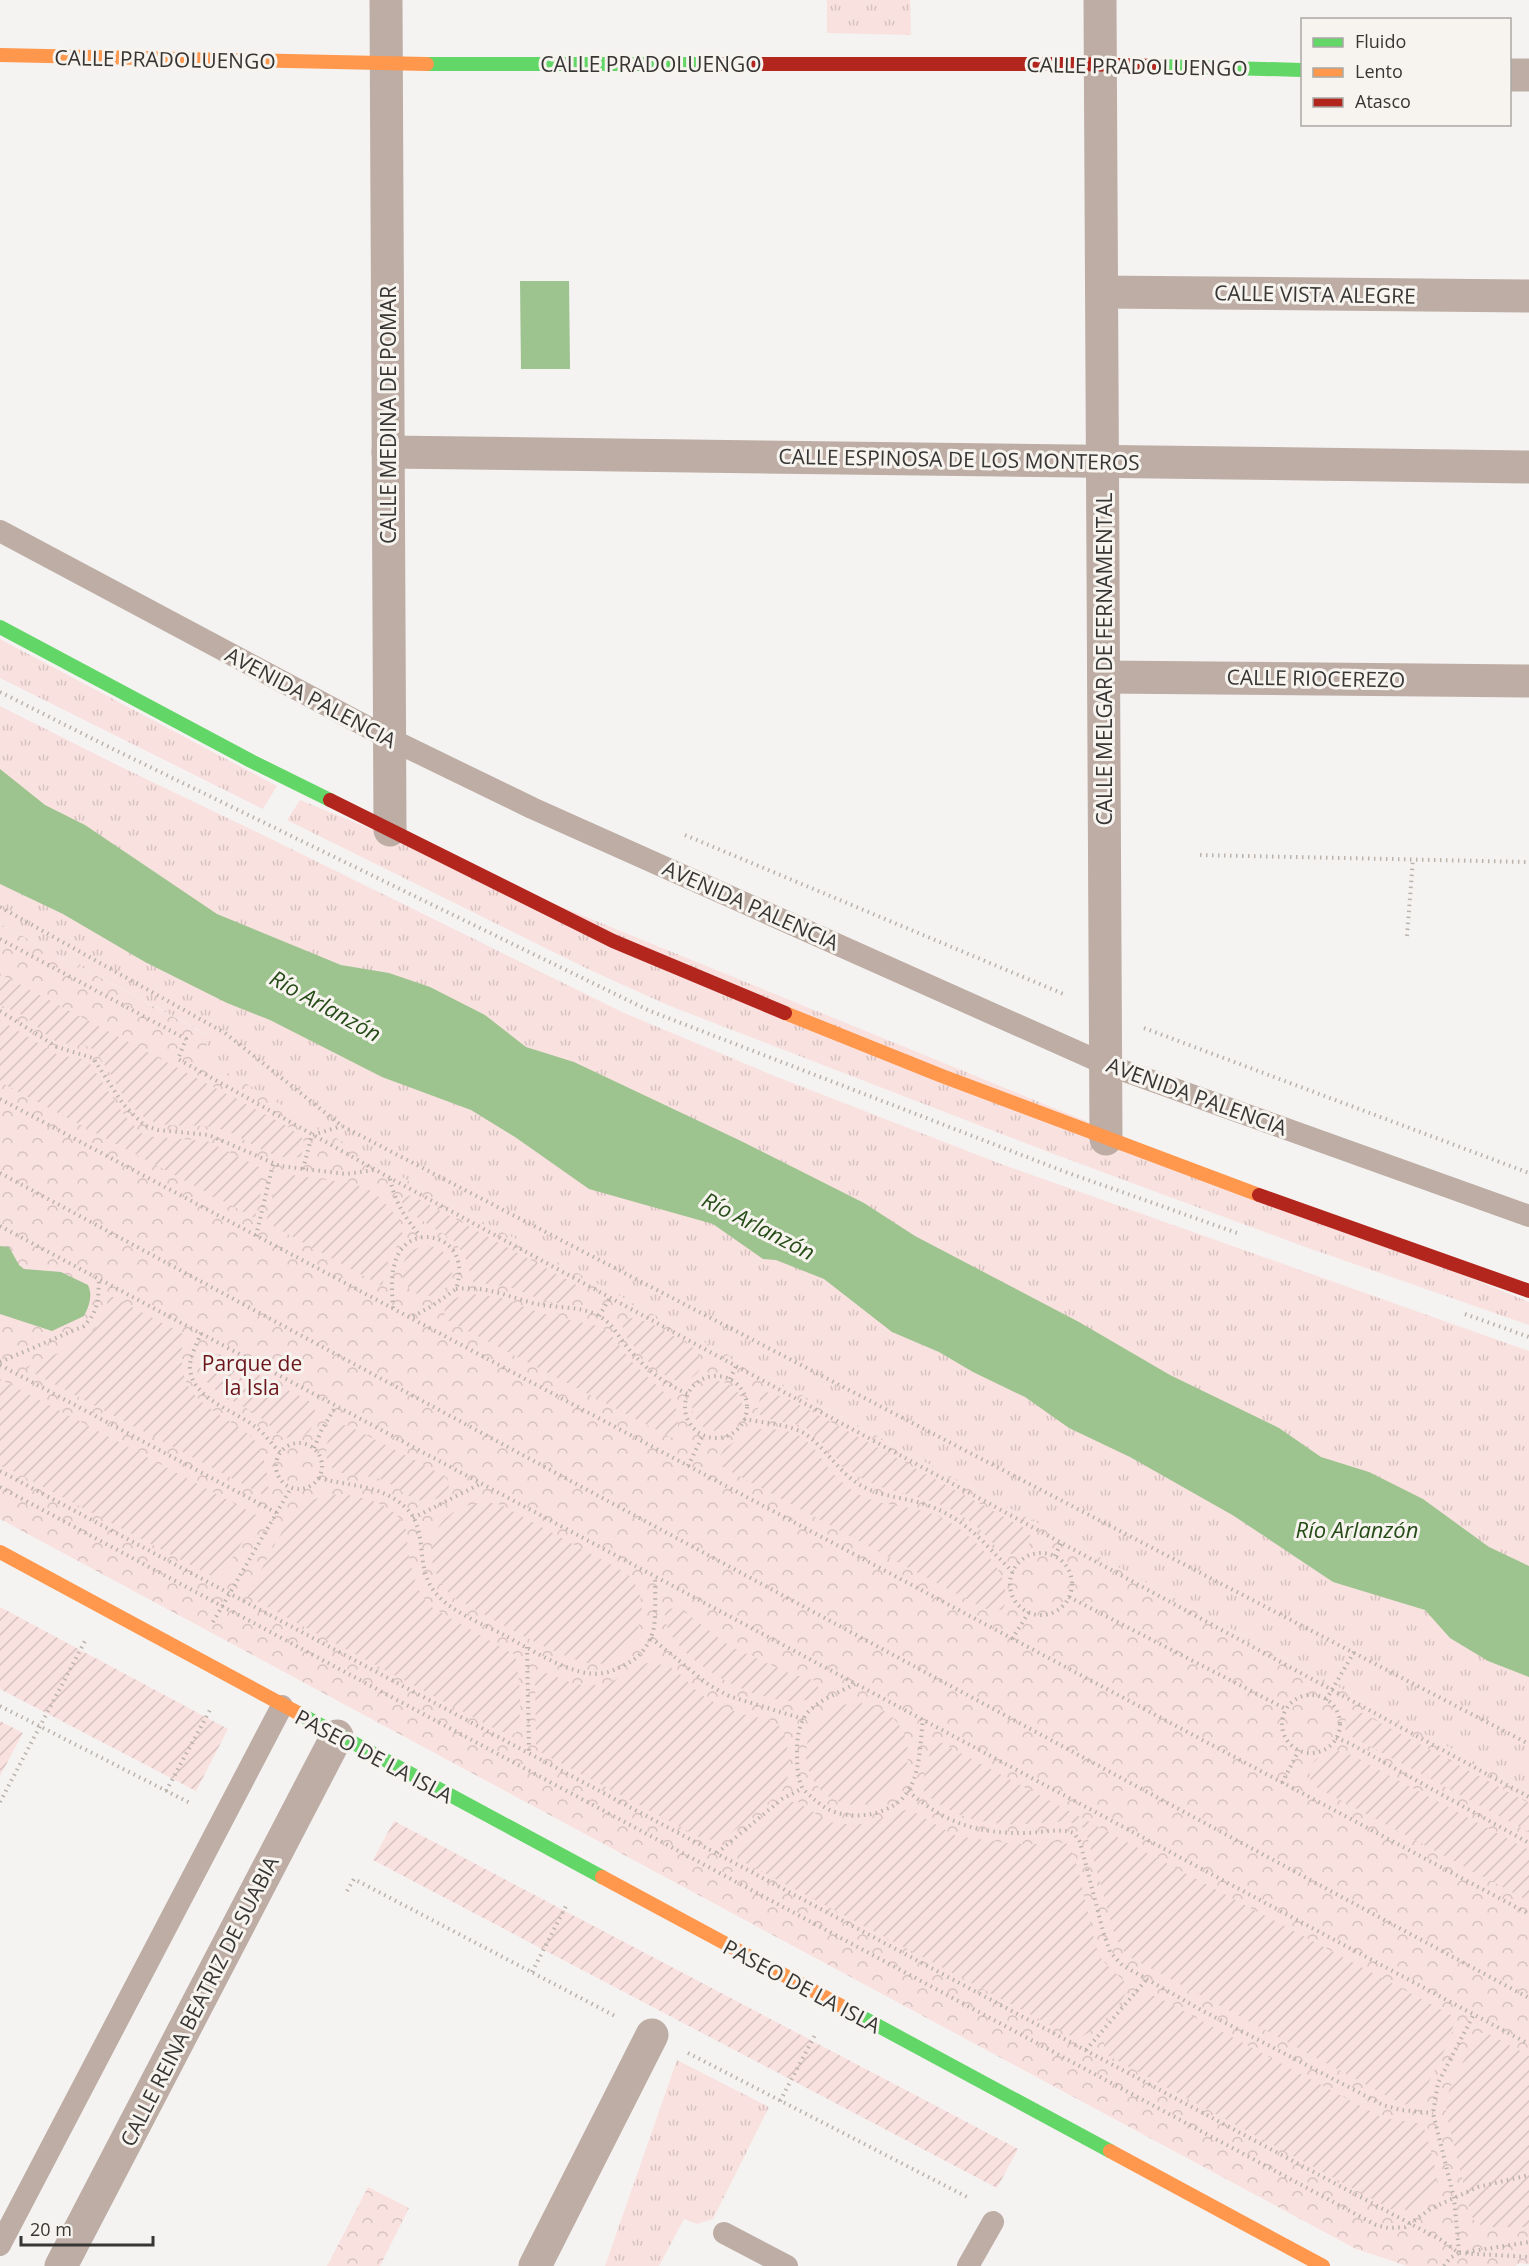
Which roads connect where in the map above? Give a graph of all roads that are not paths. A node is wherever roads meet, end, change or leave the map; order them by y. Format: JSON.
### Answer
{"nodes":[{"id":1,"x":386,"y":0,"type":"edge"},
{"id":2,"x":1100,"y":0,"type":"edge"},
{"id":3,"x":0,"y":56,"type":"edge"},
{"id":4,"x":387,"y":64,"type":"junction"},
{"id":5,"x":1101,"y":64,"type":"junction"},
{"id":6,"x":1301,"y":70,"type":"edge"},
{"id":7,"x":1511,"y":75,"type":"edge"},
{"id":8,"x":1529,"y":75,"type":"edge"},
{"id":9,"x":1102,"y":292,"type":"junction"},
{"id":10,"x":1529,"y":296,"type":"edge"},
{"id":11,"x":388,"y":452,"type":"junction"},
{"id":12,"x":1102,"y":461,"type":"junction"},
{"id":13,"x":1529,"y":467,"type":"edge"},
{"id":14,"x":0,"y":531,"type":"edge"},
{"id":15,"x":0,"y":627,"type":"edge"},
{"id":16,"x":1104,"y":677,"type":"junction"},
{"id":17,"x":1529,"y":681,"type":"edge"},
{"id":18,"x":390,"y":739,"type":"junction"},
{"id":19,"x":390,"y":830,"type":"junction"},
{"id":20,"x":1106,"y":1064,"type":"junction"},
{"id":21,"x":1106,"y":1138,"type":"junction"},
{"id":22,"x":1529,"y":1216,"type":"edge"},
{"id":23,"x":1529,"y":1291,"type":"edge"},
{"id":24,"x":0,"y":1552,"type":"edge"},
{"id":25,"x":282,"y":1706,"type":"junction"},
{"id":26,"x":338,"y":1736,"type":"junction"},
{"id":27,"x":652,"y":2035,"type":"dead end"},
{"id":28,"x":993,"y":2222,"type":"dead end"},
{"id":29,"x":724,"y":2233,"type":"dead end"},
{"id":30,"x":0,"y":2245,"type":"edge"},
{"id":31,"x":1297,"y":2260,"type":"edge"},
{"id":32,"x":61,"y":2266,"type":"edge"},
{"id":33,"x":535,"y":2266,"type":"edge"},
{"id":34,"x":787,"y":2266,"type":"edge"},
{"id":35,"x":968,"y":2266,"type":"edge"},
{"id":36,"x":1323,"y":2266,"type":"edge"}],
"edges":[{"from":1,"to":4,"type":"street","name":"CALLE MEDINA DE POMAR"},
{"from":2,"to":5,"type":"street","name":"CALLE MELGAR DE FERNAMENTAL"},
{"from":3,"to":4,"type":"main road","name":"CALLE PRADOLUENGO"},
{"from":4,"to":5,"type":"main road","name":"CALLE PRADOLUENGO"},
{"from":4,"to":11,"type":"street","name":"CALLE MEDINA DE POMAR"},
{"from":5,"to":6,"type":"main road","name":"CALLE PRADOLUENGO"},
{"from":5,"to":9,"type":"street","name":"CALLE MELGAR DE FERNAMENTAL"},
{"from":7,"to":8,"type":"street"},
{"from":9,"to":10,"type":"street","name":"CALLE VISTA ALEGRE"},
{"from":9,"to":12,"type":"street","name":"CALLE MELGAR DE FERNAMENTAL"},
{"from":11,"to":12,"type":"street","name":"CALLE ESPINOSA DE LOS MONTEROS"},
{"from":11,"to":18,"type":"street","name":"CALLE MEDINA DE POMAR"},
{"from":12,"to":13,"type":"street","name":"CALLE ESPINOSA DE LOS MONTEROS"},
{"from":12,"to":16,"type":"street","name":"CALLE MELGAR DE FERNAMENTAL"},
{"from":14,"to":18,"type":"lane","name":"AVENIDA PALENCIA"},
{"from":15,"to":19,"type":"main road"},
{"from":16,"to":17,"type":"street","name":"CALLE RIOCEREZO"},
{"from":16,"to":20,"type":"street","name":"CALLE MELGAR DE FERNAMENTAL"},
{"from":18,"to":19,"type":"street","name":"CALLE MEDINA DE POMAR"},
{"from":18,"to":20,"type":"lane","name":"AVENIDA PALENCIA"},
{"from":19,"to":21,"type":"main road"},
{"from":20,"to":21,"type":"street","name":"CALLE MELGAR DE FERNAMENTAL"},
{"from":20,"to":22,"type":"lane","name":"AVENIDA PALENCIA"},
{"from":21,"to":23,"type":"main road"},
{"from":24,"to":25,"type":"main road","name":"PASEO DE LA ISLA"},
{"from":25,"to":26,"type":"main road","name":"PASEO DE LA ISLA"},
{"from":25,"to":30,"type":"lane","name":"PASEO DE LA ISLA"},
{"from":26,"to":31,"type":"main road","name":"PASEO DE LA ISLA"},
{"from":26,"to":32,"type":"street","name":"CALLE REINA BEATRIZ DE SUABIA"},
{"from":27,"to":33,"type":"street"},
{"from":28,"to":35,"type":"lane"},
{"from":29,"to":34,"type":"lane"},
{"from":31,"to":36,"type":"main road","name":"PASEO DE LA ISLA"}]}
